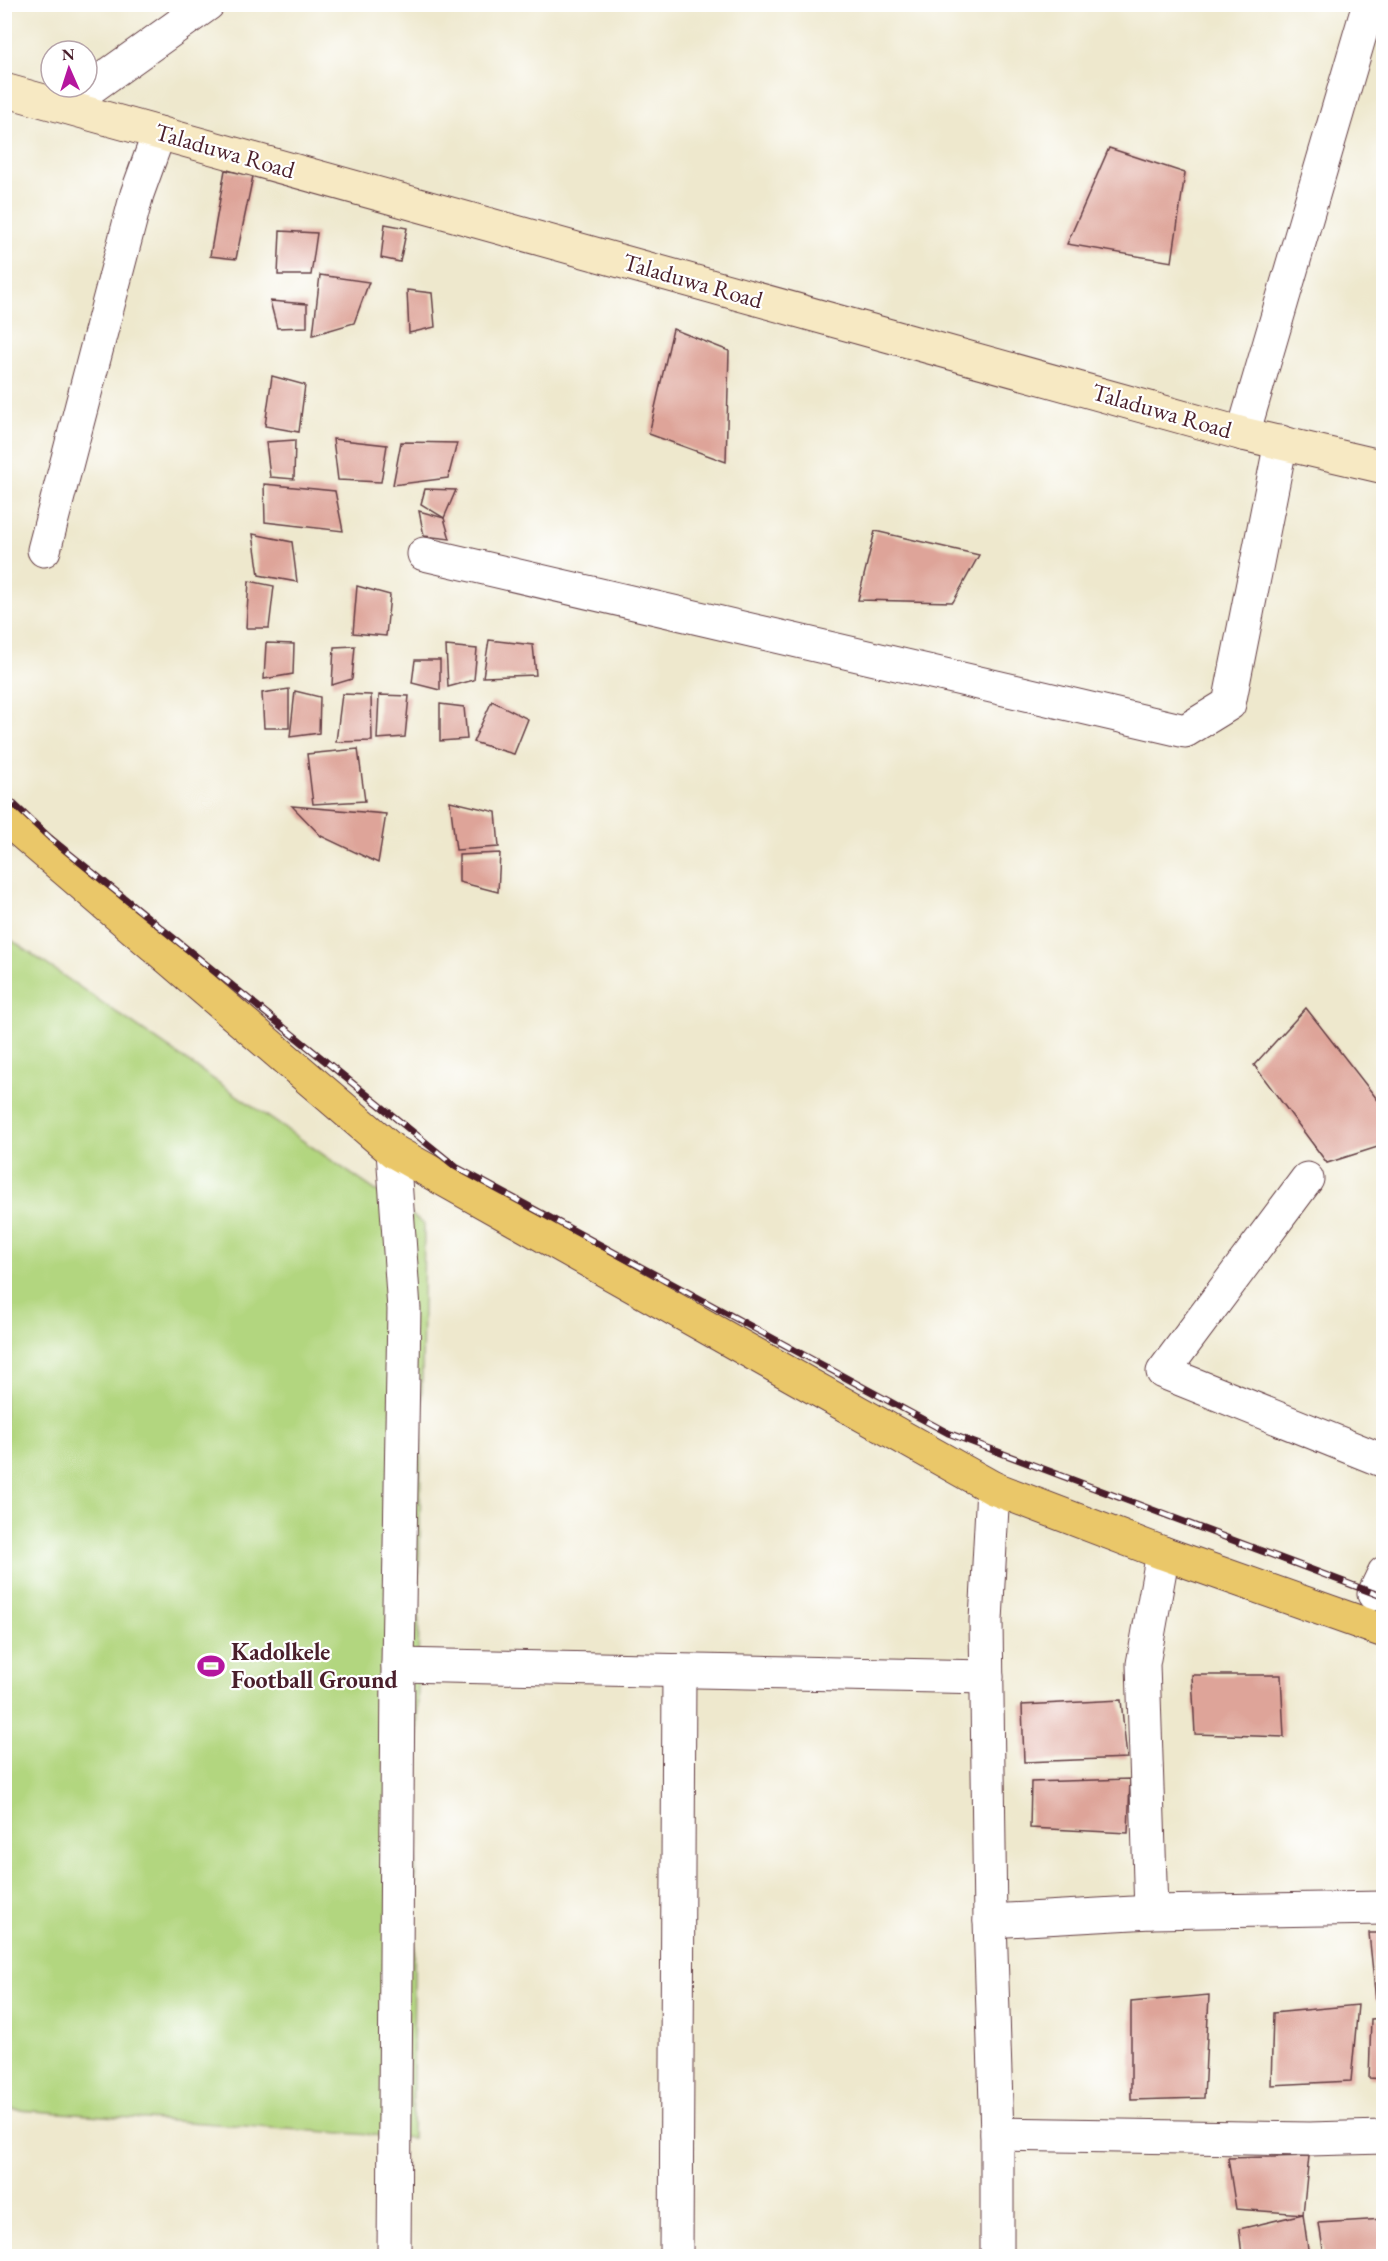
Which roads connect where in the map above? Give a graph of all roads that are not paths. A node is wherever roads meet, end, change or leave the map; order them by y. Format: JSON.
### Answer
{"nodes":[{"id":1,"x":208,"y":4,"type":"edge"},
{"id":2,"x":1369,"y":4,"type":"edge"},
{"id":3,"x":4,"y":90,"type":"edge"},
{"id":4,"x":65,"y":106,"type":"junction"},
{"id":5,"x":159,"y":133,"type":"junction"},
{"id":6,"x":1244,"y":434,"type":"junction"},
{"id":7,"x":1281,"y":442,"type":"junction"},
{"id":8,"x":1383,"y":467,"type":"edge"},
{"id":9,"x":44,"y":550,"type":"dead end"},
{"id":10,"x":424,"y":554,"type":"dead end"},
{"id":11,"x":4,"y":818,"type":"edge"},
{"id":12,"x":393,"y":1151,"type":"junction"},
{"id":13,"x":1307,"y":1179,"type":"dead end"},
{"id":14,"x":1383,"y":1461,"type":"edge"},
{"id":15,"x":993,"y":1488,"type":"junction"},
{"id":16,"x":1163,"y":1552,"type":"junction"},
{"id":17,"x":1383,"y":1631,"type":"edge"},
{"id":18,"x":398,"y":1665,"type":"junction"},
{"id":19,"x":679,"y":1671,"type":"junction"},
{"id":20,"x":987,"y":1677,"type":"junction"},
{"id":21,"x":1383,"y":1908,"type":"edge"},
{"id":22,"x":1151,"y":1912,"type":"junction"},
{"id":23,"x":990,"y":1921,"type":"junction"},
{"id":24,"x":997,"y":2134,"type":"junction"},
{"id":25,"x":1383,"y":2137,"type":"edge"},
{"id":26,"x":394,"y":2256,"type":"edge"},
{"id":27,"x":676,"y":2256,"type":"edge"},
{"id":28,"x":997,"y":2256,"type":"edge"}],
"edges":[{"from":1,"to":4,"type":"street"},
{"from":2,"to":6,"type":"street"},
{"from":3,"to":4,"type":"street","name":"Taladuwa Road"},
{"from":4,"to":5,"type":"street","name":"Taladuwa Road"},
{"from":5,"to":6,"type":"street","name":"Taladuwa Road"},
{"from":5,"to":9,"type":"street"},
{"from":6,"to":7,"type":"street","name":"Taladuwa Road"},
{"from":7,"to":8,"type":"street","name":"Taladuwa Road"},
{"from":7,"to":10,"type":"street"},
{"from":11,"to":12,"type":"main road"},
{"from":12,"to":15,"type":"main road"},
{"from":12,"to":18,"type":"street"},
{"from":13,"to":14,"type":"street"},
{"from":15,"to":16,"type":"main road"},
{"from":15,"to":20,"type":"street"},
{"from":16,"to":17,"type":"main road"},
{"from":16,"to":22,"type":"street"},
{"from":18,"to":19,"type":"street"},
{"from":18,"to":26,"type":"street"},
{"from":19,"to":20,"type":"street"},
{"from":19,"to":27,"type":"street"},
{"from":20,"to":23,"type":"street"},
{"from":21,"to":22,"type":"street"},
{"from":22,"to":23,"type":"street"},
{"from":23,"to":24,"type":"street"},
{"from":24,"to":25,"type":"street"},
{"from":24,"to":28,"type":"street"}]}
